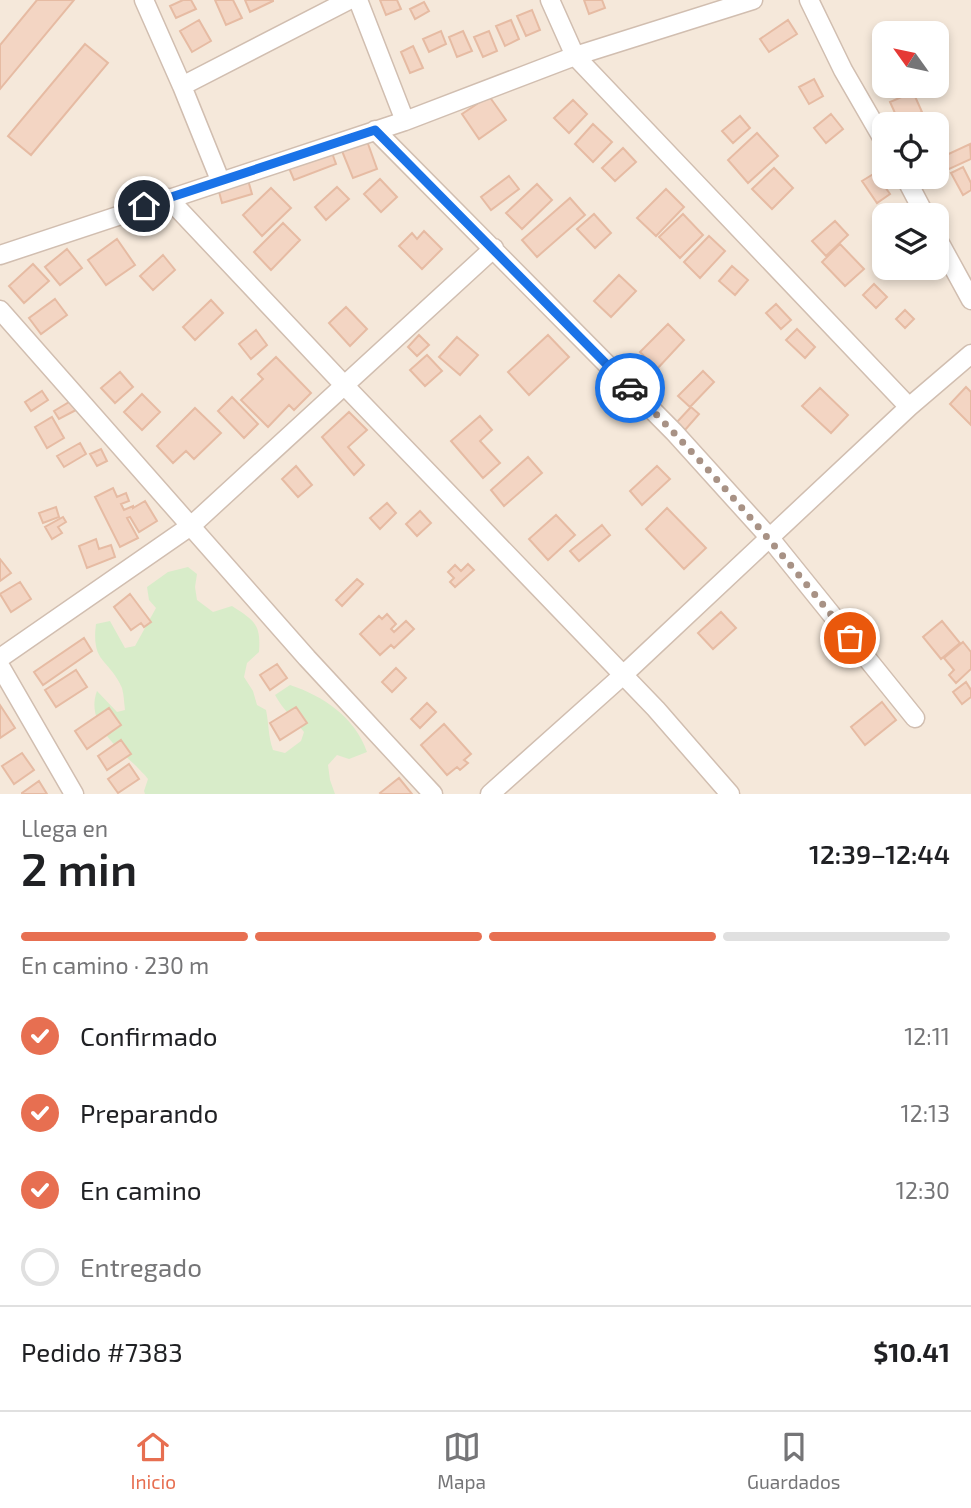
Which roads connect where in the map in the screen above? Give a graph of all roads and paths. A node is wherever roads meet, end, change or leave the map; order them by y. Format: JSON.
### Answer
{"nodes":[{"id":1,"x":144,"y":0,"type":"edge"},
{"id":2,"x":349,"y":0,"type":"edge"},
{"id":3,"x":358,"y":0,"type":"edge"},
{"id":4,"x":550,"y":0,"type":"edge"},
{"id":5,"x":753,"y":0,"type":"edge"},
{"id":6,"x":809,"y":0,"type":"edge"},
{"id":7,"x":575,"y":56,"type":"junction"},
{"id":8,"x":183,"y":86,"type":"junction"},
{"id":9,"x":872,"y":120,"type":"edge"},
{"id":10,"x":405,"y":121,"type":"junction"},
{"id":11,"x":375,"y":130,"type":"junction"},
{"id":12,"x":220,"y":180,"type":"junction"},
{"id":13,"x":168,"y":198,"type":"junction"},
{"id":14,"x":494,"y":248,"type":"junction"},
{"id":15,"x":0,"y":255,"type":"edge"},
{"id":16,"x":949,"y":260,"type":"edge"},
{"id":17,"x":971,"y":300,"type":"edge"},
{"id":18,"x":0,"y":310,"type":"edge"},
{"id":19,"x":971,"y":354,"type":"edge"},
{"id":20,"x":345,"y":386,"type":"junction"},
{"id":21,"x":909,"y":407,"type":"junction"},
{"id":22,"x":192,"y":525,"type":"junction"},
{"id":23,"x":769,"y":537,"type":"junction"},
{"id":24,"x":0,"y":658,"type":"edge"},
{"id":25,"x":0,"y":666,"type":"edge"},
{"id":26,"x":622,"y":676,"type":"junction"},
{"id":27,"x":915,"y":718,"type":"dead end"},
{"id":28,"x":74,"y":794,"type":"edge"},
{"id":29,"x":433,"y":794,"type":"edge"},
{"id":30,"x":490,"y":794,"type":"edge"},
{"id":31,"x":730,"y":794,"type":"edge"}],
"edges":[{"from":1,"to":8,"type":"street"},
{"from":2,"to":8,"type":"street"},
{"from":3,"to":10,"type":"street"},
{"from":4,"to":7,"type":"street"},
{"from":5,"to":7,"type":"street"},
{"from":6,"to":9,"type":"street"},
{"from":7,"to":10,"type":"street"},
{"from":7,"to":21,"type":"street"},
{"from":8,"to":12,"type":"street"},
{"from":10,"to":11,"type":"street"},
{"from":11,"to":12,"type":"street"},
{"from":11,"to":14,"type":"street"},
{"from":12,"to":13,"type":"street"},
{"from":13,"to":15,"type":"street"},
{"from":13,"to":20,"type":"street"},
{"from":14,"to":20,"type":"street"},
{"from":14,"to":23,"type":"street"},
{"from":16,"to":17,"type":"street"},
{"from":18,"to":22,"type":"street"},
{"from":19,"to":21,"type":"street"},
{"from":20,"to":22,"type":"street"},
{"from":20,"to":26,"type":"street"},
{"from":21,"to":23,"type":"street"},
{"from":22,"to":24,"type":"street"},
{"from":22,"to":29,"type":"street"},
{"from":23,"to":26,"type":"street"},
{"from":23,"to":27,"type":"street"},
{"from":25,"to":28,"type":"street"},
{"from":26,"to":30,"type":"street"},
{"from":26,"to":31,"type":"street"}]}
